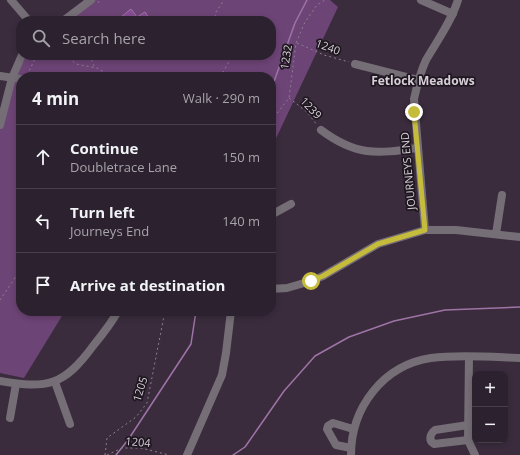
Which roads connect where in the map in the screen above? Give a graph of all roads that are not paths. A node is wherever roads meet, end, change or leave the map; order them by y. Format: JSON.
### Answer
{"nodes":[{"id":1,"x":11,"y":0,"type":"edge"},
{"id":2,"x":91,"y":0,"type":"edge"},
{"id":3,"x":421,"y":0,"type":"edge"},
{"id":4,"x":458,"y":0,"type":"edge"},
{"id":5,"x":452,"y":14,"type":"junction"},
{"id":6,"x":25,"y":16,"type":"edge"},
{"id":7,"x":70,"y":16,"type":"edge"},
{"id":8,"x":20,"y":60,"type":"edge"},
{"id":9,"x":355,"y":64,"type":"road end"},
{"id":10,"x":0,"y":76,"type":"edge"},
{"id":11,"x":12,"y":78,"type":"junction"},
{"id":12,"x":16,"y":78,"type":"edge"},
{"id":13,"x":418,"y":80,"type":"junction"},
{"id":14,"x":0,"y":125,"type":"edge"},
{"id":15,"x":321,"y":130,"type":"road end"},
{"id":16,"x":417,"y":148,"type":"junction"},
{"id":17,"x":502,"y":195,"type":"dead end"},
{"id":18,"x":291,"y":204,"type":"dead end"},
{"id":19,"x":276,"y":212,"type":"edge"},
{"id":20,"x":425,"y":230,"type":"junction"},
{"id":21,"x":496,"y":234,"type":"junction"},
{"id":22,"x":520,"y":237,"type":"edge"},
{"id":23,"x":276,"y":289,"type":"edge"},
{"id":24,"x":114,"y":316,"type":"edge"},
{"id":25,"x":230,"y":316,"type":"edge"},
{"id":26,"x":469,"y":357,"type":"junction"},
{"id":27,"x":520,"y":358,"type":"edge"},
{"id":28,"x":0,"y":381,"type":"edge"},
{"id":29,"x":55,"y":382,"type":"junction"},
{"id":30,"x":16,"y":384,"type":"junction"},
{"id":31,"x":10,"y":418,"type":"dead end"},
{"id":32,"x":70,"y":424,"type":"dead end"},
{"id":33,"x":468,"y":426,"type":"junction"},
{"id":34,"x":354,"y":428,"type":"junction"},
{"id":35,"x":468,"y":440,"type":"junction"},
{"id":36,"x":351,"y":451,"type":"edge"},
{"id":37,"x":188,"y":455,"type":"edge"},
{"id":38,"x":475,"y":455,"type":"edge"}],
"edges":[{"from":1,"to":6,"type":"street"},
{"from":2,"to":7,"type":"street"},
{"from":3,"to":5,"type":"street"},
{"from":4,"to":5,"type":"street","name":"JOURNEYS END"},
{"from":5,"to":13,"type":"street","name":"JOURNEYS END"},
{"from":8,"to":11,"type":"street"},
{"from":9,"to":13,"type":"street"},
{"from":10,"to":11,"type":"street"},
{"from":11,"to":12,"type":"street"},
{"from":11,"to":14,"type":"street"},
{"from":13,"to":16,"type":"street","name":"JOURNEYS END"},
{"from":15,"to":16,"type":"street"},
{"from":16,"to":20,"type":"street","name":"JOURNEYS END"},
{"from":17,"to":21,"type":"street"},
{"from":18,"to":19,"type":"street"},
{"from":20,"to":21,"type":"street"},
{"from":20,"to":23,"type":"street"},
{"from":21,"to":22,"type":"street"},
{"from":24,"to":29,"type":"street"},
{"from":25,"to":37,"type":"street"},
{"from":26,"to":27,"type":"street"},
{"from":26,"to":33,"type":"street"},
{"from":26,"to":34,"type":"street"},
{"from":28,"to":30,"type":"street"},
{"from":29,"to":30,"type":"street"},
{"from":29,"to":32,"type":"street"},
{"from":30,"to":31,"type":"street"},
{"from":33,"to":35,"type":"street"},
{"from":33,"to":35,"type":"street"},
{"from":34,"to":36,"type":"street"},
{"from":34,"to":36,"type":"street"},
{"from":35,"to":38,"type":"street"}]}
